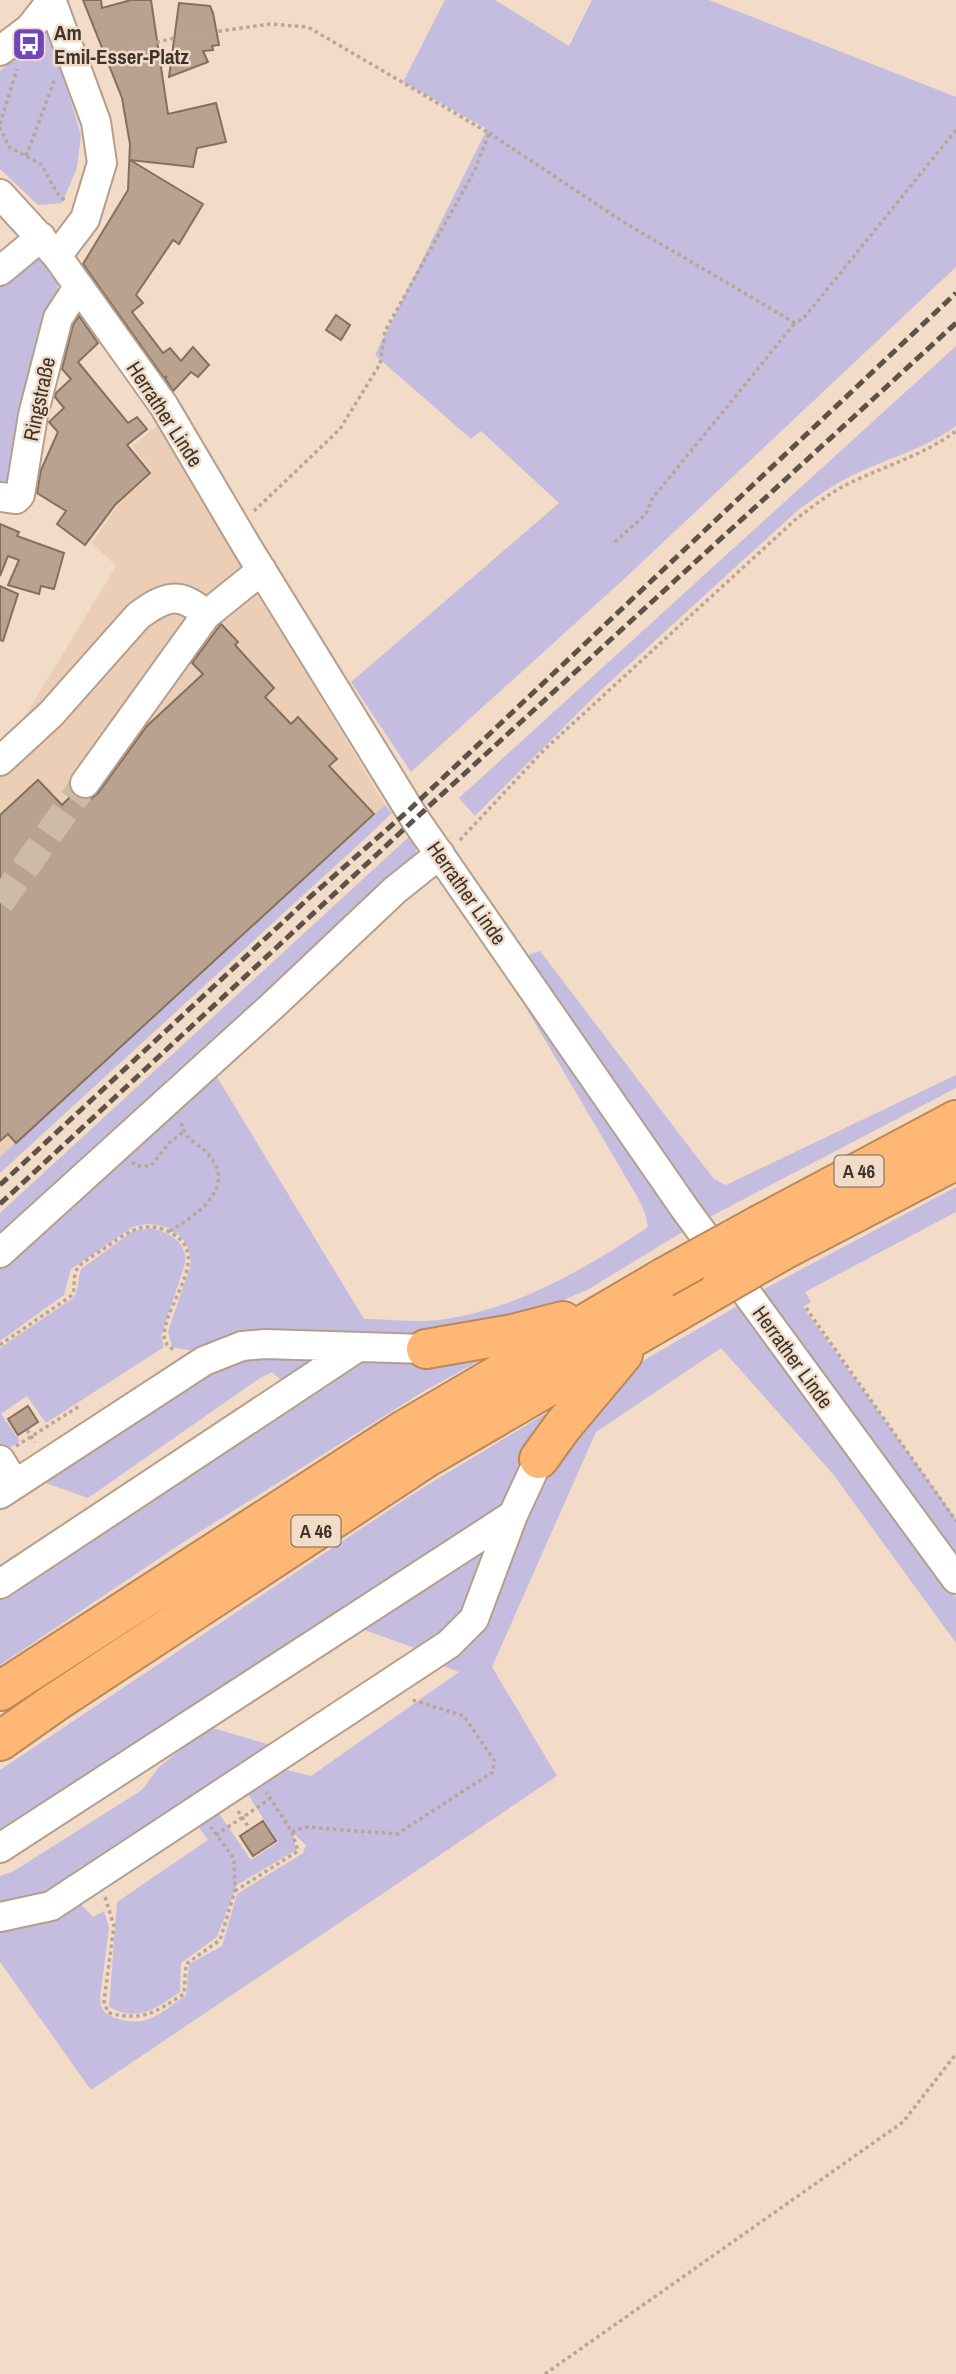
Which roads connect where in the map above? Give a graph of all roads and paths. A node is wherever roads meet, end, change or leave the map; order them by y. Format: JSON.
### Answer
{"nodes":[{"id":1,"x":52,"y":1,"type":"edge"},
{"id":2,"x":30,"y":28,"type":"junction"},
{"id":3,"x":0,"y":51,"type":"edge"},
{"id":4,"x":71,"y":53,"type":"junction"},
{"id":5,"x":0,"y":126,"type":"edge"},
{"id":6,"x":956,"y":130,"type":"edge"},
{"id":7,"x":489,"y":133,"type":"junction"},
{"id":8,"x":26,"y":156,"type":"junction"},
{"id":9,"x":0,"y":194,"type":"edge"},
{"id":10,"x":85,"y":219,"type":"junction"},
{"id":11,"x":49,"y":247,"type":"junction"},
{"id":12,"x":0,"y":271,"type":"edge"},
{"id":13,"x":78,"y":287,"type":"junction"},
{"id":14,"x":795,"y":323,"type":"junction"},
{"id":15,"x":956,"y":431,"type":"edge"},
{"id":16,"x":0,"y":498,"type":"edge"},
{"id":17,"x":236,"y":528,"type":"junction"},
{"id":18,"x":615,"y":542,"type":"dead end"},
{"id":19,"x":262,"y":570,"type":"junction"},
{"id":20,"x":206,"y":615,"type":"junction"},
{"id":21,"x":0,"y":761,"type":"edge"},
{"id":22,"x":85,"y":783,"type":"tunnel mouth"},
{"id":23,"x":440,"y":854,"type":"junction"},
{"id":24,"x":175,"y":1094,"type":"junction"},
{"id":25,"x":956,"y":1120,"type":"edge"},
{"id":26,"x":183,"y":1132,"type":"junction"},
{"id":27,"x":117,"y":1147,"type":"junction"},
{"id":28,"x":956,"y":1160,"type":"edge"},
{"id":29,"x":169,"y":1232,"type":"junction"},
{"id":30,"x":771,"y":1237,"type":"junction"},
{"id":31,"x":0,"y":1253,"type":"edge"},
{"id":32,"x":671,"y":1294,"type":"junction"},
{"id":33,"x":612,"y":1308,"type":"junction"},
{"id":34,"x":806,"y":1308,"type":"dead end"},
{"id":35,"x":640,"y":1333,"type":"junction"},
{"id":36,"x":0,"y":1345,"type":"edge"},
{"id":37,"x":358,"y":1347,"type":"junction"},
{"id":38,"x":426,"y":1349,"type":"joint"},
{"id":39,"x":204,"y":1361,"type":"junction"},
{"id":40,"x":81,"y":1405,"type":"dead end"},
{"id":41,"x":5,"y":1455,"type":"edge"},
{"id":42,"x":539,"y":1459,"type":"joint"},
{"id":43,"x":7,"y":1489,"type":"edge"},
{"id":44,"x":513,"y":1515,"type":"junction"},
{"id":45,"x":956,"y":1521,"type":"edge"},
{"id":46,"x":956,"y":1579,"type":"edge"},
{"id":47,"x":0,"y":1584,"type":"edge"},
{"id":48,"x":380,"y":1689,"type":"junction"},
{"id":49,"x":0,"y":1691,"type":"edge"},
{"id":50,"x":0,"y":1741,"type":"edge"},
{"id":51,"x":254,"y":1772,"type":"junction"},
{"id":52,"x":270,"y":1799,"type":"junction"},
{"id":53,"x":198,"y":1809,"type":"junction"},
{"id":54,"x":292,"y":1832,"type":"junction"},
{"id":55,"x":216,"y":1835,"type":"junction"},
{"id":56,"x":0,"y":1848,"type":"edge"},
{"id":57,"x":98,"y":1875,"type":"junction"},
{"id":58,"x":235,"y":1891,"type":"junction"},
{"id":59,"x":0,"y":1917,"type":"edge"},
{"id":60,"x":956,"y":2054,"type":"edge"},
{"id":61,"x":545,"y":2374,"type":"edge"}],
"edges":[{"from":1,"to":2,"type":"street"},
{"from":1,"to":4,"type":"street"},
{"from":2,"to":3,"type":"street"},
{"from":2,"to":5,"type":"path"},
{"from":4,"to":7,"type":"path"},
{"from":4,"to":8,"type":"path"},
{"from":4,"to":10,"type":"street"},
{"from":5,"to":8,"type":"path"},
{"from":6,"to":14,"type":"path"},
{"from":7,"to":14,"type":"path"},
{"from":7,"to":17,"type":"path"},
{"from":8,"to":10,"type":"path"},
{"from":9,"to":11,"type":"street","name":"Herrather Linde"},
{"from":10,"to":11,"type":"street"},
{"from":11,"to":12,"type":"street"},
{"from":11,"to":13,"type":"street","name":"Herrather Linde"},
{"from":13,"to":16,"type":"street","name":"Ringstraße"},
{"from":13,"to":17,"type":"street","name":"Herrather Linde"},
{"from":14,"to":18,"type":"path"},
{"from":15,"to":23,"type":"path"},
{"from":17,"to":19,"type":"street","name":"Herrather Linde"},
{"from":19,"to":20,"type":"street"},
{"from":19,"to":23,"type":"street","name":"Herrather Linde"},
{"from":20,"to":21,"type":"street"},
{"from":20,"to":22,"type":"street"},
{"from":23,"to":24,"type":"street"},
{"from":23,"to":46,"type":"street","name":"Herrather Linde"},
{"from":24,"to":26,"type":"path"},
{"from":24,"to":27,"type":"street"},
{"from":25,"to":30,"type":"highway","number":"A 46"},
{"from":26,"to":27,"type":"path"},
{"from":26,"to":29,"type":"path"},
{"from":27,"to":31,"type":"street"},
{"from":28,"to":30,"type":"highway","number":"A 46"},
{"from":29,"to":36,"type":"path"},
{"from":29,"to":39,"type":"path"},
{"from":30,"to":32,"type":"highway","number":"A 46","bridge":true},
{"from":32,"to":33,"type":"highway","number":"A 46"},
{"from":32,"to":35,"type":"highway","number":"A 46"},
{"from":33,"to":38,"type":"highway"},
{"from":33,"to":49,"type":"highway","number":"A 46"},
{"from":34,"to":45,"type":"path"},
{"from":35,"to":42,"type":"highway"},
{"from":35,"to":50,"type":"highway","number":"A 46"},
{"from":37,"to":38,"type":"street"},
{"from":37,"to":39,"type":"street"},
{"from":37,"to":47,"type":"street"},
{"from":39,"to":43,"type":"street"},
{"from":40,"to":41,"type":"path"},
{"from":41,"to":43,"type":"street"},
{"from":42,"to":44,"type":"street"},
{"from":44,"to":48,"type":"street"},
{"from":44,"to":56,"type":"street"},
{"from":48,"to":51,"type":"street"},
{"from":48,"to":54,"type":"path"},
{"from":51,"to":52,"type":"path"},
{"from":51,"to":53,"type":"street"},
{"from":52,"to":54,"type":"path"},
{"from":52,"to":55,"type":"path"},
{"from":53,"to":55,"type":"path"},
{"from":53,"to":57,"type":"street"},
{"from":54,"to":58,"type":"path"},
{"from":55,"to":58,"type":"path"},
{"from":57,"to":58,"type":"path"},
{"from":57,"to":59,"type":"street"},
{"from":60,"to":61,"type":"path"}]}
